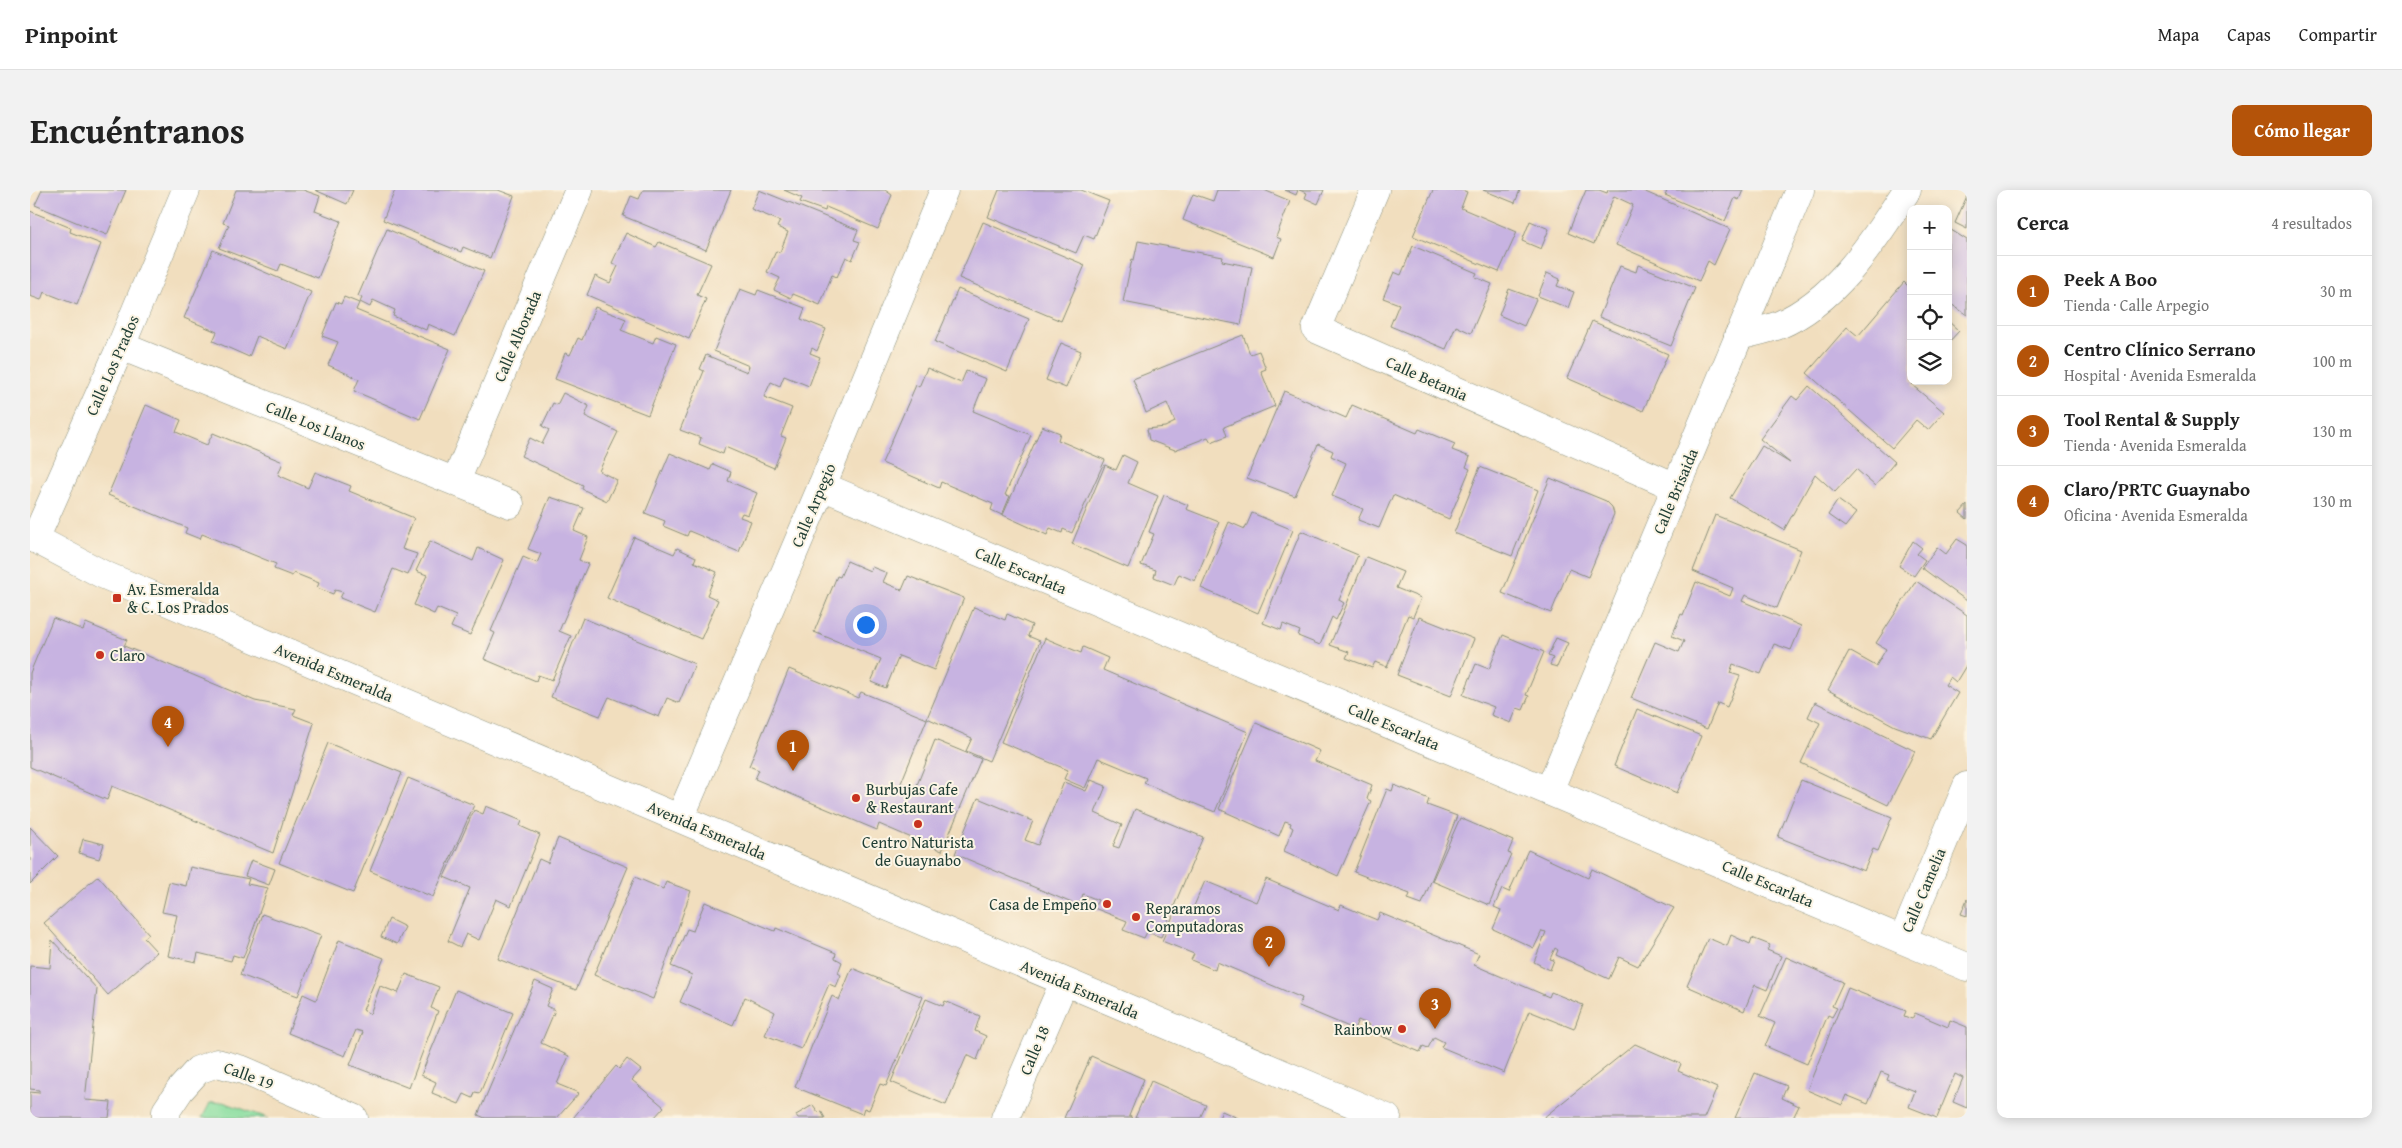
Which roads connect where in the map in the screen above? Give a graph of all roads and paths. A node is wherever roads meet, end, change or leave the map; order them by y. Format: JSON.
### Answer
{"nodes":[{"id":1,"x":186,"y":190,"type":"edge"},
{"id":2,"x":578,"y":190,"type":"edge"},
{"id":3,"x":944,"y":190,"type":"edge"},
{"id":4,"x":1374,"y":190,"type":"edge"},
{"id":5,"x":1800,"y":190,"type":"edge"},
{"id":6,"x":1907,"y":190,"type":"edge"},
{"id":7,"x":1738,"y":336,"type":"junction"},
{"id":8,"x":121,"y":346,"type":"junction"},
{"id":9,"x":456,"y":481,"type":"junction"},
{"id":10,"x":822,"y":486,"type":"junction"},
{"id":11,"x":1676,"y":487,"type":"junction"},
{"id":12,"x":510,"y":504,"type":"dead end"},
{"id":13,"x":33,"y":537,"type":"edge"},
{"id":14,"x":1967,"y":786,"type":"edge"},
{"id":15,"x":1549,"y":791,"type":"junction"},
{"id":16,"x":680,"y":818,"type":"junction"},
{"id":17,"x":1903,"y":939,"type":"junction"},
{"id":18,"x":1967,"y":967,"type":"edge"},
{"id":19,"x":1064,"y":982,"type":"junction"},
{"id":20,"x":166,"y":1118,"type":"edge"},
{"id":21,"x":354,"y":1118,"type":"edge"},
{"id":22,"x":1005,"y":1118,"type":"edge"},
{"id":23,"x":1387,"y":1118,"type":"edge"}],
"edges":[{"from":1,"to":8,"type":"street","name":"Calle Los Prados"},
{"from":2,"to":9,"type":"street","name":"Calle Alborada"},
{"from":3,"to":10,"type":"street","name":"Calle Arpegio"},
{"from":4,"to":11,"type":"street","name":"Calle Betania"},
{"from":5,"to":7,"type":"street","name":"Calle Brisaida"},
{"from":6,"to":7,"type":"street"},
{"from":7,"to":11,"type":"street","name":"Calle Brisaida"},
{"from":8,"to":9,"type":"street","name":"Calle Los Llanos"},
{"from":8,"to":13,"type":"street","name":"Calle Los Prados"},
{"from":9,"to":12,"type":"street","name":"Calle Los Llanos"},
{"from":10,"to":15,"type":"street","name":"Calle Escarlata"},
{"from":10,"to":16,"type":"street","name":"Calle Arpegio"},
{"from":11,"to":15,"type":"street","name":"Calle Brisaida"},
{"from":13,"to":16,"type":"street","name":"Avenida Esmeralda"},
{"from":14,"to":17,"type":"street","name":"Calle Camelia"},
{"from":15,"to":17,"type":"street","name":"Calle Escarlata"},
{"from":16,"to":19,"type":"street","name":"Avenida Esmeralda"},
{"from":17,"to":18,"type":"street","name":"Calle Escarlata"},
{"from":19,"to":22,"type":"street","name":"Calle 18"},
{"from":19,"to":23,"type":"street","name":"Avenida Esmeralda"},
{"from":20,"to":21,"type":"street","name":"Calle 19"}]}
